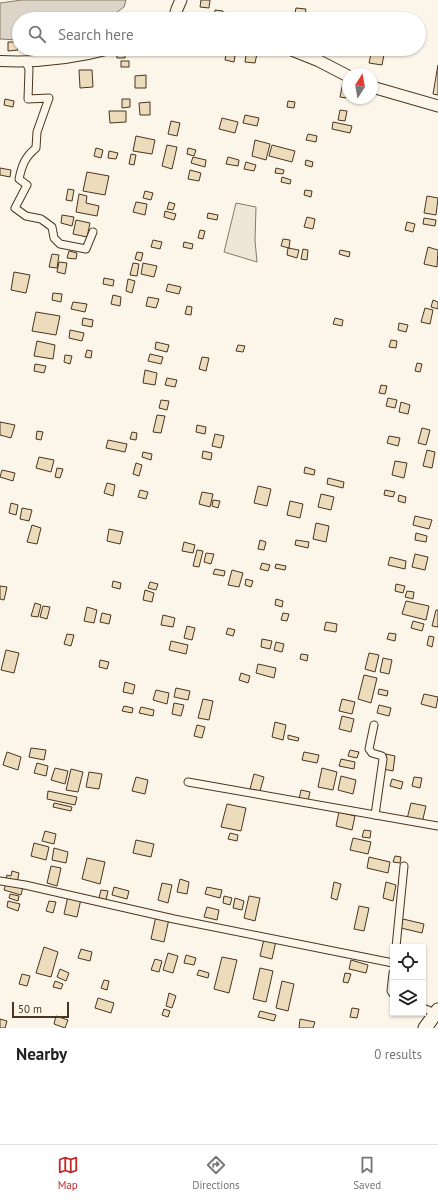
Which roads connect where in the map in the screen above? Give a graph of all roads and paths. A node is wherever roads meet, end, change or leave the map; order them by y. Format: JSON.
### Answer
{"nodes":[{"id":1,"x":181,"y":0,"type":"edge"},
{"id":2,"x":176,"y":12,"type":"edge"},
{"id":3,"x":79,"y":56,"type":"edge"},
{"id":4,"x":306,"y":56,"type":"edge"},
{"id":5,"x":0,"y":61,"type":"edge"},
{"id":6,"x":26,"y":62,"type":"junction"},
{"id":7,"x":342,"y":73,"type":"edge"},
{"id":8,"x":378,"y":89,"type":"edge"},
{"id":9,"x":438,"y":106,"type":"edge"},
{"id":10,"x":93,"y":232,"type":"dead end"},
{"id":11,"x":374,"y":725,"type":"dead end"},
{"id":12,"x":188,"y":782,"type":"dead end"},
{"id":13,"x":375,"y":815,"type":"junction"},
{"id":14,"x":438,"y":826,"type":"edge"},
{"id":15,"x":404,"y":866,"type":"dead end"},
{"id":16,"x":0,"y":881,"type":"edge"},
{"id":17,"x":396,"y":944,"type":"edge"},
{"id":18,"x":390,"y":962,"type":"edge"},
{"id":19,"x":426,"y":1009,"type":"edge"},
{"id":20,"x":437,"y":1011,"type":"edge"},
{"id":21,"x":425,"y":1028,"type":"edge"}],
"edges":[{"from":1,"to":2,"type":"main road"},
{"from":3,"to":6,"type":"street"},
{"from":4,"to":7,"type":"main road"},
{"from":5,"to":6,"type":"street"},
{"from":6,"to":10,"type":"street"},
{"from":8,"to":9,"type":"main road"},
{"from":11,"to":13,"type":"street"},
{"from":12,"to":13,"type":"street"},
{"from":13,"to":14,"type":"street"},
{"from":15,"to":17,"type":"street"},
{"from":16,"to":18,"type":"street"},
{"from":19,"to":20,"type":"street"},
{"from":20,"to":21,"type":"highway"}]}
